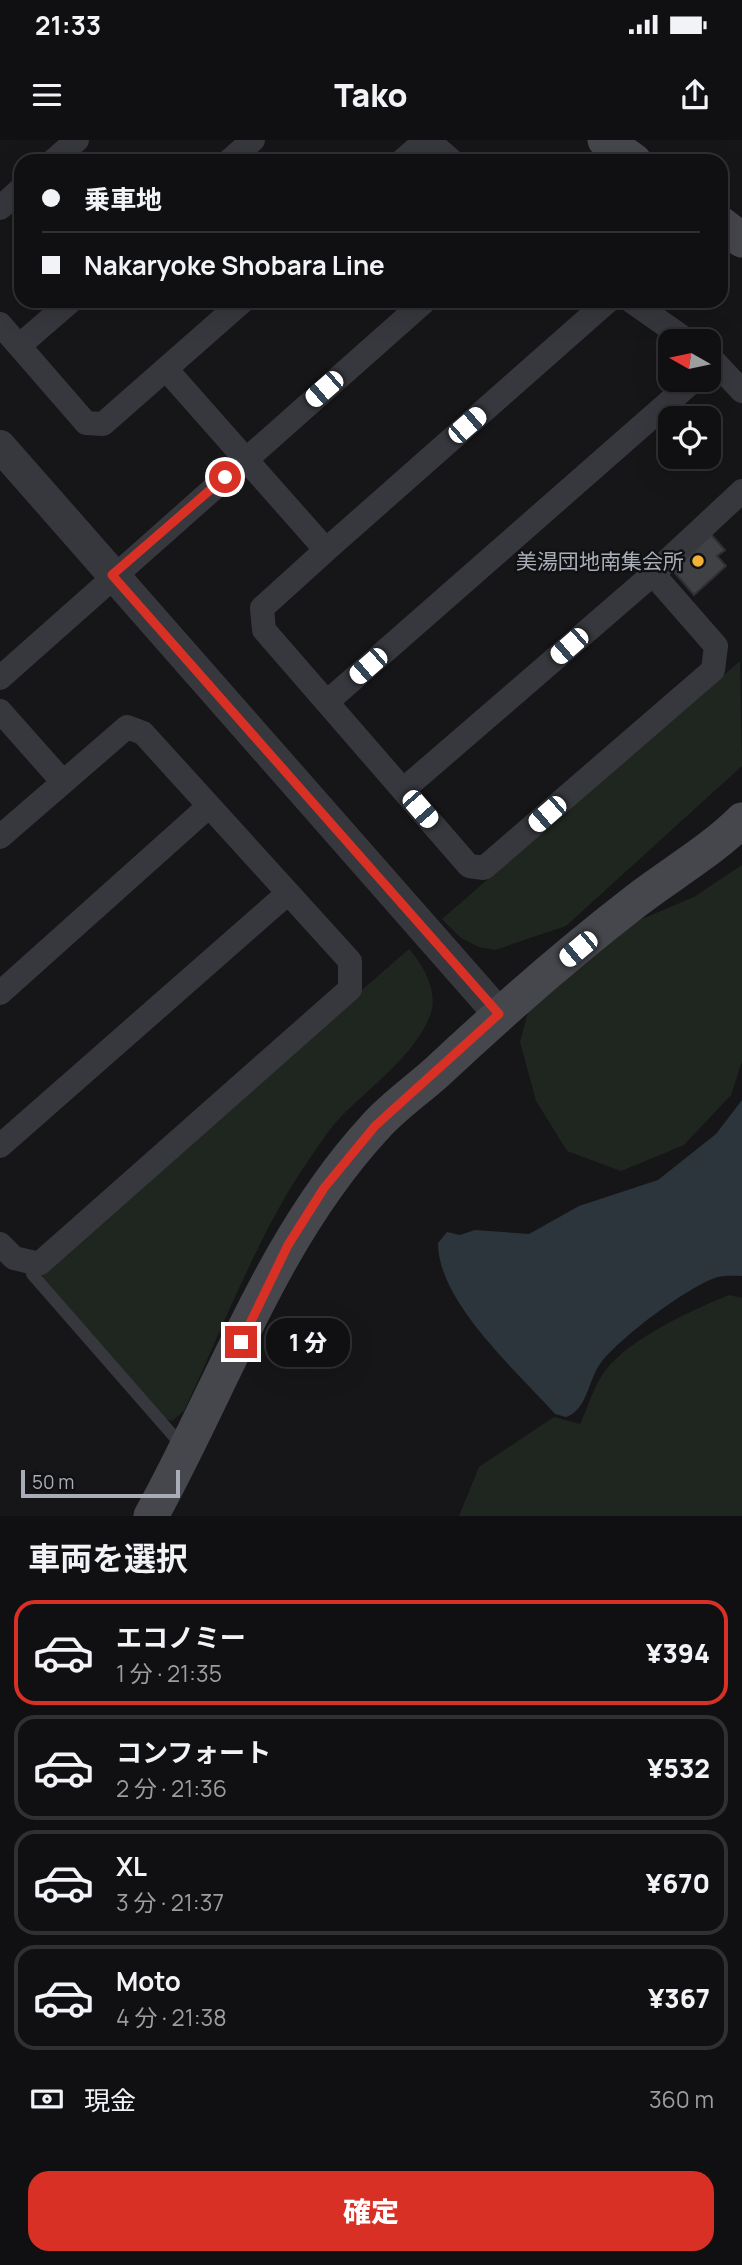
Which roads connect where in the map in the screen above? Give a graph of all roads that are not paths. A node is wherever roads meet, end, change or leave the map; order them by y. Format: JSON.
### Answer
{"nodes":[{"id":1,"x":77,"y":140,"type":"edge"},
{"id":2,"x":253,"y":140,"type":"edge"},
{"id":3,"x":427,"y":140,"type":"edge"},
{"id":4,"x":605,"y":140,"type":"edge"},
{"id":5,"x":61,"y":154,"type":"edge"},
{"id":6,"x":237,"y":154,"type":"edge"},
{"id":7,"x":410,"y":154,"type":"edge"},
{"id":8,"x":444,"y":154,"type":"edge"},
{"id":9,"x":624,"y":154,"type":"edge"},
{"id":10,"x":14,"y":195,"type":"edge"},
{"id":11,"x":0,"y":208,"type":"edge"},
{"id":12,"x":728,"y":229,"type":"edge"},
{"id":13,"x":742,"y":240,"type":"edge"},
{"id":14,"x":63,"y":308,"type":"edge"},
{"id":15,"x":235,"y":308,"type":"edge"},
{"id":16,"x":417,"y":308,"type":"edge"},
{"id":17,"x":600,"y":308,"type":"edge"},
{"id":18,"x":641,"y":308,"type":"edge"},
{"id":19,"x":0,"y":324,"type":"edge"},
{"id":20,"x":671,"y":329,"type":"edge"},
{"id":21,"x":19,"y":346,"type":"junction"},
{"id":22,"x":166,"y":369,"type":"junction"},
{"id":23,"x":721,"y":371,"type":"edge"},
{"id":24,"x":742,"y":391,"type":"edge"},
{"id":25,"x":680,"y":392,"type":"edge"},
{"id":26,"x":0,"y":446,"type":"edge"},
{"id":27,"x":243,"y":460,"type":"junction"},
{"id":28,"x":742,"y":491,"type":"edge"},
{"id":29,"x":326,"y":550,"type":"junction"},
{"id":30,"x":653,"y":574,"type":"junction"},
{"id":31,"x":112,"y":575,"type":"junction"},
{"id":32,"x":0,"y":678,"type":"edge"},
{"id":33,"x":327,"y":702,"type":"junction"},
{"id":34,"x":0,"y":711,"type":"edge"},
{"id":35,"x":63,"y":782,"type":"junction"},
{"id":36,"x":403,"y":790,"type":"junction"},
{"id":37,"x":209,"y":806,"type":"junction"},
{"id":38,"x":742,"y":820,"type":"edge"},
{"id":39,"x":0,"y":837,"type":"edge"},
{"id":40,"x":288,"y":893,"type":"junction"},
{"id":41,"x":0,"y":993,"type":"edge"},
{"id":42,"x":499,"y":1014,"type":"junction"},
{"id":43,"x":0,"y":1146,"type":"edge"},
{"id":44,"x":0,"y":1244,"type":"edge"},
{"id":45,"x":32,"y":1275,"type":"dead end"},
{"id":46,"x":187,"y":1452,"type":"junction"},
{"id":47,"x":152,"y":1516,"type":"edge"}],
"edges":[{"from":1,"to":5,"type":"street"},
{"from":2,"to":6,"type":"street"},
{"from":3,"to":7,"type":"street"},
{"from":3,"to":8,"type":"street"},
{"from":4,"to":9,"type":"main road"},
{"from":10,"to":11,"type":"street"},
{"from":12,"to":13,"type":"main road"},
{"from":14,"to":21,"type":"street"},
{"from":15,"to":22,"type":"street"},
{"from":16,"to":27,"type":"street"},
{"from":17,"to":29,"type":"street"},
{"from":18,"to":20,"type":"street"},
{"from":19,"to":21,"type":"street"},
{"from":21,"to":22,"type":"street"},
{"from":22,"to":27,"type":"street"},
{"from":23,"to":24,"type":"street"},
{"from":25,"to":33,"type":"street"},
{"from":26,"to":31,"type":"street"},
{"from":27,"to":29,"type":"street"},
{"from":27,"to":31,"type":"street"},
{"from":28,"to":30,"type":"street"},
{"from":29,"to":33,"type":"street"},
{"from":30,"to":36,"type":"street"},
{"from":30,"to":36,"type":"street"},
{"from":31,"to":32,"type":"street"},
{"from":31,"to":42,"type":"street"},
{"from":33,"to":36,"type":"street"},
{"from":34,"to":35,"type":"street"},
{"from":35,"to":37,"type":"street"},
{"from":35,"to":39,"type":"street"},
{"from":37,"to":40,"type":"street"},
{"from":37,"to":41,"type":"street"},
{"from":38,"to":42,"type":"main road"},
{"from":40,"to":43,"type":"street"},
{"from":40,"to":44,"type":"street"},
{"from":42,"to":46,"type":"main road"},
{"from":45,"to":46,"type":"lane"},
{"from":46,"to":47,"type":"main road"}]}
